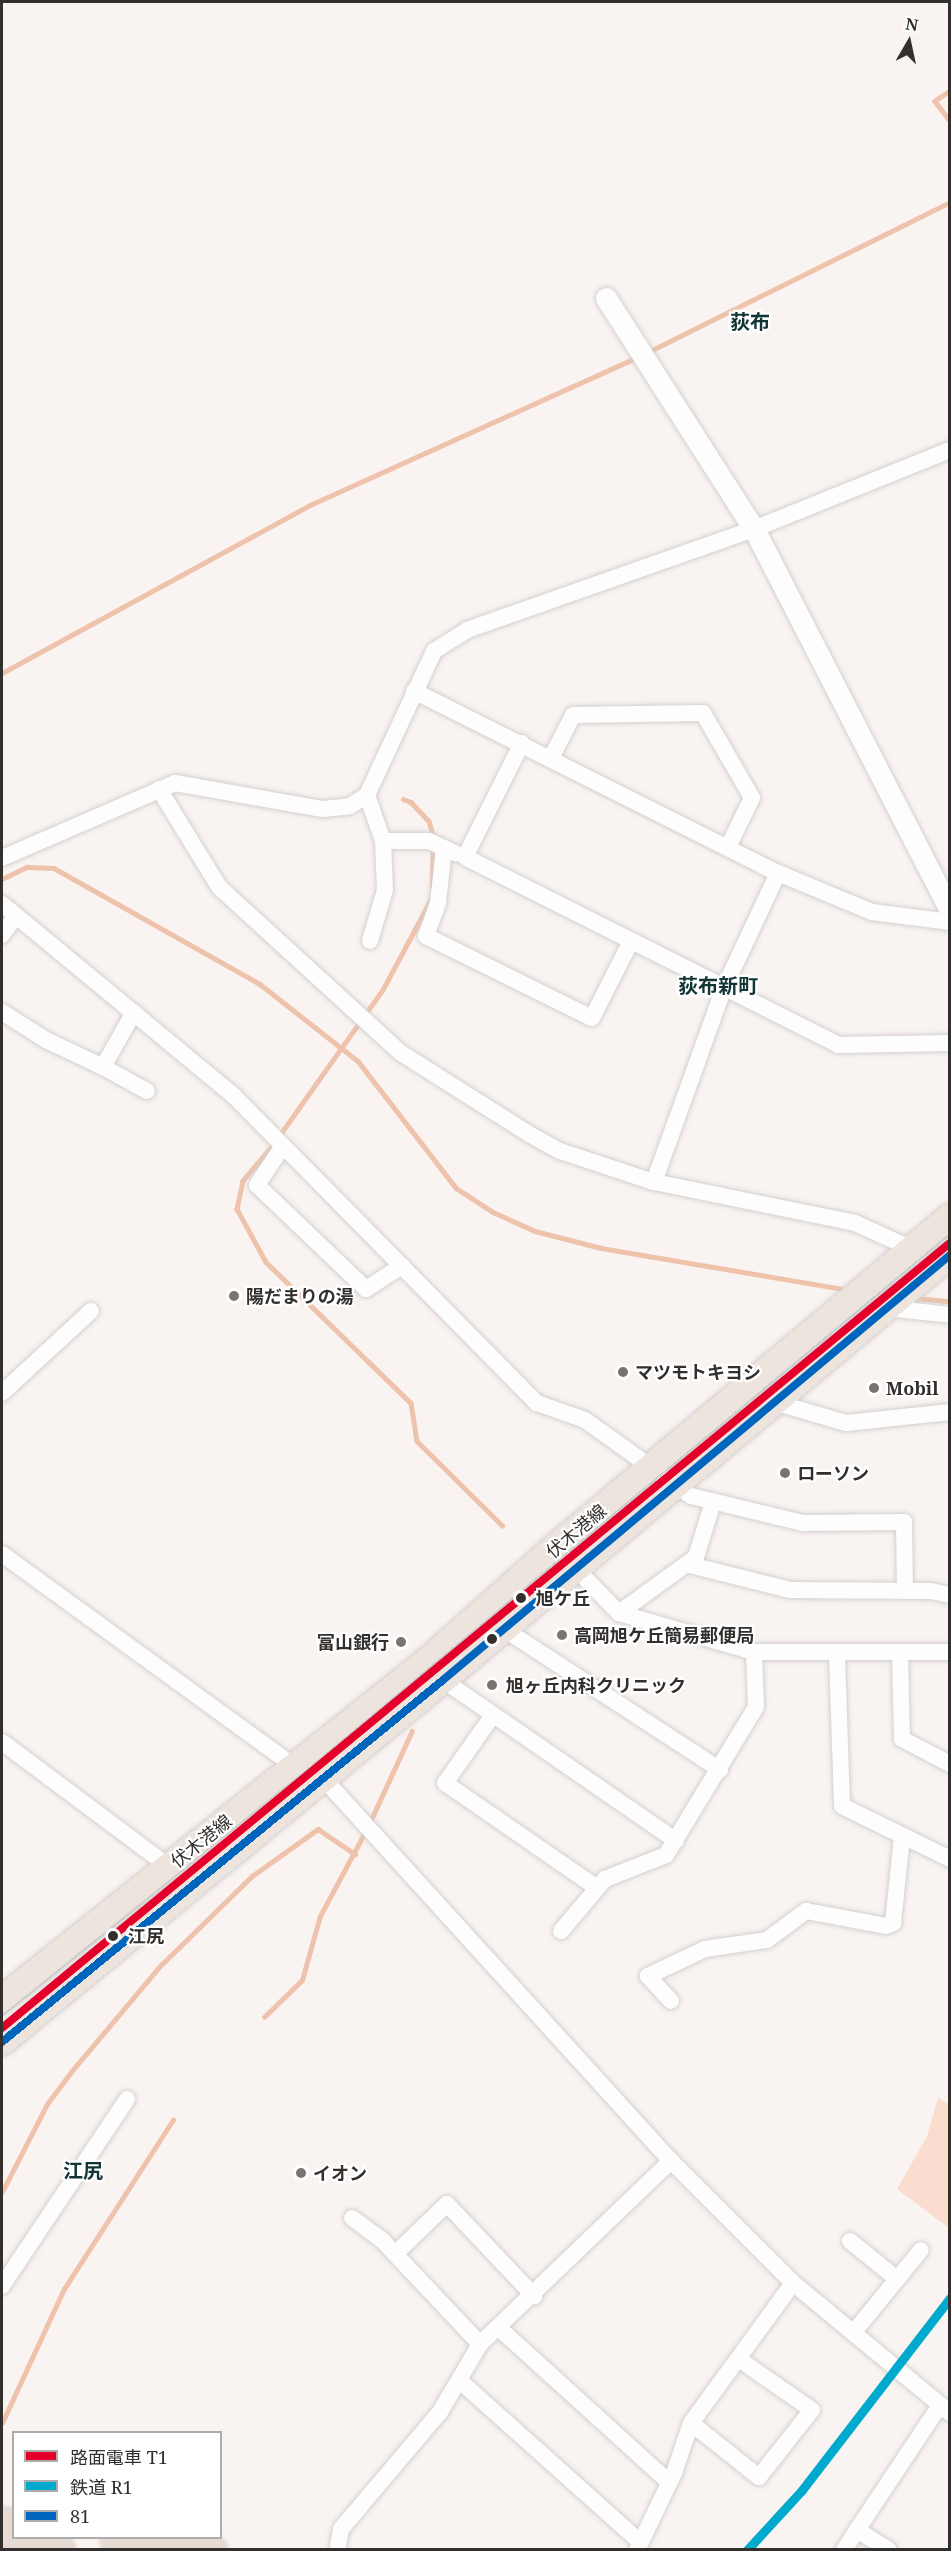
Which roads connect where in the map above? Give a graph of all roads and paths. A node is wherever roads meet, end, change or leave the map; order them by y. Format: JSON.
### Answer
{"nodes":[{"id":1,"x":606,"y":298,"type":"dead end"},
{"id":2,"x":950,"y":450,"type":"edge"},
{"id":3,"x":754,"y":529,"type":"junction"},
{"id":4,"x":414,"y":691,"type":"junction"},
{"id":5,"x":522,"y":743,"type":"junction"},
{"id":6,"x":551,"y":758,"type":"junction"},
{"id":7,"x":159,"y":789,"type":"junction"},
{"id":8,"x":367,"y":795,"type":"junction"},
{"id":9,"x":383,"y":841,"type":"junction"},
{"id":10,"x":444,"y":848,"type":"junction"},
{"id":11,"x":728,"y":848,"type":"junction"},
{"id":12,"x":465,"y":857,"type":"junction"},
{"id":13,"x":2,"y":858,"type":"edge"},
{"id":14,"x":778,"y":873,"type":"junction"},
{"id":15,"x":2,"y":904,"type":"edge"},
{"id":16,"x":950,"y":910,"type":"edge"},
{"id":17,"x":15,"y":917,"type":"junction"},
{"id":18,"x":950,"y":922,"type":"edge"},
{"id":19,"x":2,"y":935,"type":"edge"},
{"id":20,"x":370,"y":941,"type":"dead end"},
{"id":21,"x":631,"y":941,"type":"junction"},
{"id":22,"x":724,"y":988,"type":"junction"},
{"id":23,"x":2,"y":1011,"type":"edge"},
{"id":24,"x":134,"y":1012,"type":"junction"},
{"id":25,"x":950,"y":1043,"type":"edge"},
{"id":26,"x":103,"y":1067,"type":"junction"},
{"id":27,"x":147,"y":1090,"type":"dead end"},
{"id":28,"x":283,"y":1146,"type":"junction"},
{"id":29,"x":654,"y":1182,"type":"junction"},
{"id":30,"x":950,"y":1217,"type":"edge"},
{"id":31,"x":910,"y":1248,"type":"junction"},
{"id":32,"x":950,"y":1255,"type":"edge"},
{"id":33,"x":402,"y":1266,"type":"junction"},
{"id":34,"x":887,"y":1308,"type":"junction"},
{"id":35,"x":91,"y":1311,"type":"dead end"},
{"id":36,"x":950,"y":1315,"type":"edge"},
{"id":37,"x":2,"y":1393,"type":"edge"},
{"id":38,"x":774,"y":1402,"type":"junction"},
{"id":39,"x":950,"y":1412,"type":"edge"},
{"id":40,"x":652,"y":1468,"type":"junction"},
{"id":41,"x":673,"y":1487,"type":"junction"},
{"id":42,"x":713,"y":1502,"type":"junction"},
{"id":43,"x":555,"y":1547,"type":"junction"},
{"id":44,"x":2,"y":1554,"type":"edge"},
{"id":45,"x":686,"y":1564,"type":"junction"},
{"id":46,"x":573,"y":1568,"type":"junction"},
{"id":47,"x":904,"y":1591,"type":"junction"},
{"id":48,"x":950,"y":1595,"type":"edge"},
{"id":49,"x":619,"y":1613,"type":"junction"},
{"id":50,"x":504,"y":1629,"type":"junction"},
{"id":51,"x":754,"y":1652,"type":"junction"},
{"id":52,"x":950,"y":1652,"type":"edge"},
{"id":53,"x":900,"y":1653,"type":"junction"},
{"id":54,"x":837,"y":1654,"type":"junction"},
{"id":55,"x":442,"y":1680,"type":"junction"},
{"id":56,"x":493,"y":1715,"type":"junction"},
{"id":57,"x":2,"y":1742,"type":"edge"},
{"id":58,"x":950,"y":1764,"type":"edge"},
{"id":59,"x":294,"y":1766,"type":"junction"},
{"id":60,"x":720,"y":1770,"type":"junction"},
{"id":61,"x":322,"y":1777,"type":"junction"},
{"id":62,"x":902,"y":1836,"type":"junction"},
{"id":63,"x":676,"y":1841,"type":"junction"},
{"id":64,"x":950,"y":1859,"type":"edge"},
{"id":65,"x":169,"y":1867,"type":"junction"},
{"id":66,"x":597,"y":1888,"type":"junction"},
{"id":67,"x":561,"y":1931,"type":"dead end"},
{"id":68,"x":2,"y":1999,"type":"edge"},
{"id":69,"x":671,"y":2001,"type":"dead end"},
{"id":70,"x":2,"y":2042,"type":"edge"},
{"id":71,"x":127,"y":2099,"type":"dead end"},
{"id":72,"x":671,"y":2161,"type":"junction"},
{"id":73,"x":351,"y":2218,"type":"dead end"},
{"id":74,"x":850,"y":2241,"type":"dead end"},
{"id":75,"x":921,"y":2250,"type":"dead end"},
{"id":76,"x":395,"y":2254,"type":"junction"},
{"id":77,"x":897,"y":2279,"type":"junction"},
{"id":78,"x":793,"y":2283,"type":"junction"},
{"id":79,"x":2,"y":2286,"type":"edge"},
{"id":80,"x":534,"y":2296,"type":"junction"},
{"id":81,"x":500,"y":2329,"type":"junction"},
{"id":82,"x":853,"y":2333,"type":"junction"},
{"id":83,"x":480,"y":2344,"type":"junction"},
{"id":84,"x":740,"y":2360,"type":"junction"},
{"id":85,"x":460,"y":2381,"type":"junction"},
{"id":86,"x":945,"y":2409,"type":"edge"},
{"id":87,"x":691,"y":2423,"type":"junction"},
{"id":88,"x":669,"y":2482,"type":"junction"},
{"id":89,"x":857,"y":2530,"type":"junction"},
{"id":90,"x":122,"y":2539,"type":"edge"},
{"id":91,"x":2,"y":2541,"type":"edge"},
{"id":92,"x":338,"y":2546,"type":"dead end"},
{"id":93,"x":639,"y":2546,"type":"edge"},
{"id":94,"x":60,"y":2550,"type":"edge"},
{"id":95,"x":212,"y":2550,"type":"edge"},
{"id":96,"x":843,"y":2550,"type":"edge"},
{"id":97,"x":889,"y":2550,"type":"edge"}],
"edges":[{"from":1,"to":3,"type":"street"},
{"from":2,"to":3,"type":"street"},
{"from":3,"to":4,"type":"street"},
{"from":3,"to":16,"type":"street"},
{"from":4,"to":5,"type":"street"},
{"from":4,"to":8,"type":"street"},
{"from":5,"to":6,"type":"street"},
{"from":5,"to":12,"type":"street"},
{"from":6,"to":11,"type":"street"},
{"from":6,"to":11,"type":"street"},
{"from":7,"to":8,"type":"street"},
{"from":7,"to":13,"type":"street"},
{"from":7,"to":29,"type":"street"},
{"from":8,"to":9,"type":"street"},
{"from":9,"to":10,"type":"street"},
{"from":9,"to":20,"type":"street"},
{"from":10,"to":12,"type":"street"},
{"from":10,"to":21,"type":"street"},
{"from":11,"to":14,"type":"street"},
{"from":12,"to":21,"type":"street"},
{"from":14,"to":18,"type":"street"},
{"from":14,"to":22,"type":"street"},
{"from":15,"to":17,"type":"street"},
{"from":17,"to":19,"type":"street"},
{"from":17,"to":24,"type":"street"},
{"from":21,"to":22,"type":"street"},
{"from":22,"to":25,"type":"street"},
{"from":22,"to":29,"type":"street"},
{"from":23,"to":26,"type":"street"},
{"from":24,"to":26,"type":"street"},
{"from":24,"to":28,"type":"street"},
{"from":26,"to":27,"type":"street"},
{"from":28,"to":33,"type":"street"},
{"from":28,"to":33,"type":"street"},
{"from":29,"to":31,"type":"street"},
{"from":30,"to":31,"type":"main road","name":"伏木港線"},
{"from":31,"to":40,"type":"main road","name":"伏木港線"},
{"from":32,"to":34,"type":"main road","name":"伏木港線"},
{"from":33,"to":40,"type":"street"},
{"from":34,"to":36,"type":"street"},
{"from":34,"to":38,"type":"main road","name":"伏木港線"},
{"from":35,"to":37,"type":"street"},
{"from":38,"to":39,"type":"street"},
{"from":38,"to":41,"type":"main road","name":"伏木港線"},
{"from":40,"to":41,"type":"street"},
{"from":40,"to":43,"type":"main road","name":"伏木港線"},
{"from":41,"to":42,"type":"street"},
{"from":41,"to":46,"type":"main road","name":"伏木港線"},
{"from":42,"to":45,"type":"street"},
{"from":42,"to":47,"type":"street"},
{"from":43,"to":46,"type":"street"},
{"from":43,"to":59,"type":"main road","name":"伏木港線"},
{"from":44,"to":59,"type":"street"},
{"from":45,"to":47,"type":"street"},
{"from":45,"to":49,"type":"street"},
{"from":46,"to":49,"type":"street"},
{"from":46,"to":50,"type":"main road","name":"伏木港線"},
{"from":47,"to":48,"type":"street"},
{"from":49,"to":51,"type":"street"},
{"from":50,"to":55,"type":"main road","name":"伏木港線"},
{"from":50,"to":60,"type":"street"},
{"from":51,"to":54,"type":"street"},
{"from":51,"to":60,"type":"street"},
{"from":52,"to":53,"type":"street"},
{"from":53,"to":54,"type":"street"},
{"from":53,"to":58,"type":"street"},
{"from":54,"to":62,"type":"street"},
{"from":55,"to":56,"type":"street"},
{"from":55,"to":61,"type":"main road","name":"伏木港線"},
{"from":56,"to":63,"type":"street"},
{"from":56,"to":66,"type":"street"},
{"from":57,"to":65,"type":"street"},
{"from":59,"to":61,"type":"street"},
{"from":59,"to":65,"type":"main road","name":"伏木港線"},
{"from":60,"to":63,"type":"street"},
{"from":61,"to":70,"type":"main road","name":"伏木港線"},
{"from":61,"to":72,"type":"street"},
{"from":62,"to":64,"type":"street"},
{"from":62,"to":69,"type":"street"},
{"from":63,"to":66,"type":"street"},
{"from":65,"to":68,"type":"main road","name":"伏木港線"},
{"from":66,"to":67,"type":"street"},
{"from":71,"to":79,"type":"street"},
{"from":72,"to":78,"type":"street"},
{"from":72,"to":80,"type":"street"},
{"from":73,"to":76,"type":"street"},
{"from":74,"to":77,"type":"street"},
{"from":75,"to":77,"type":"street"},
{"from":76,"to":80,"type":"street"},
{"from":76,"to":83,"type":"street"},
{"from":77,"to":82,"type":"street"},
{"from":78,"to":82,"type":"street"},
{"from":78,"to":84,"type":"street"},
{"from":80,"to":81,"type":"street"},
{"from":81,"to":83,"type":"street"},
{"from":81,"to":88,"type":"street"},
{"from":82,"to":86,"type":"street"},
{"from":83,"to":85,"type":"street"},
{"from":84,"to":87,"type":"street"},
{"from":84,"to":87,"type":"street"},
{"from":85,"to":92,"type":"street"},
{"from":85,"to":93,"type":"street"},
{"from":86,"to":89,"type":"street"},
{"from":87,"to":88,"type":"street"},
{"from":88,"to":93,"type":"street"},
{"from":89,"to":96,"type":"street"},
{"from":89,"to":97,"type":"street"},
{"from":90,"to":95,"type":"highway"},
{"from":91,"to":94,"type":"highway"}]}
